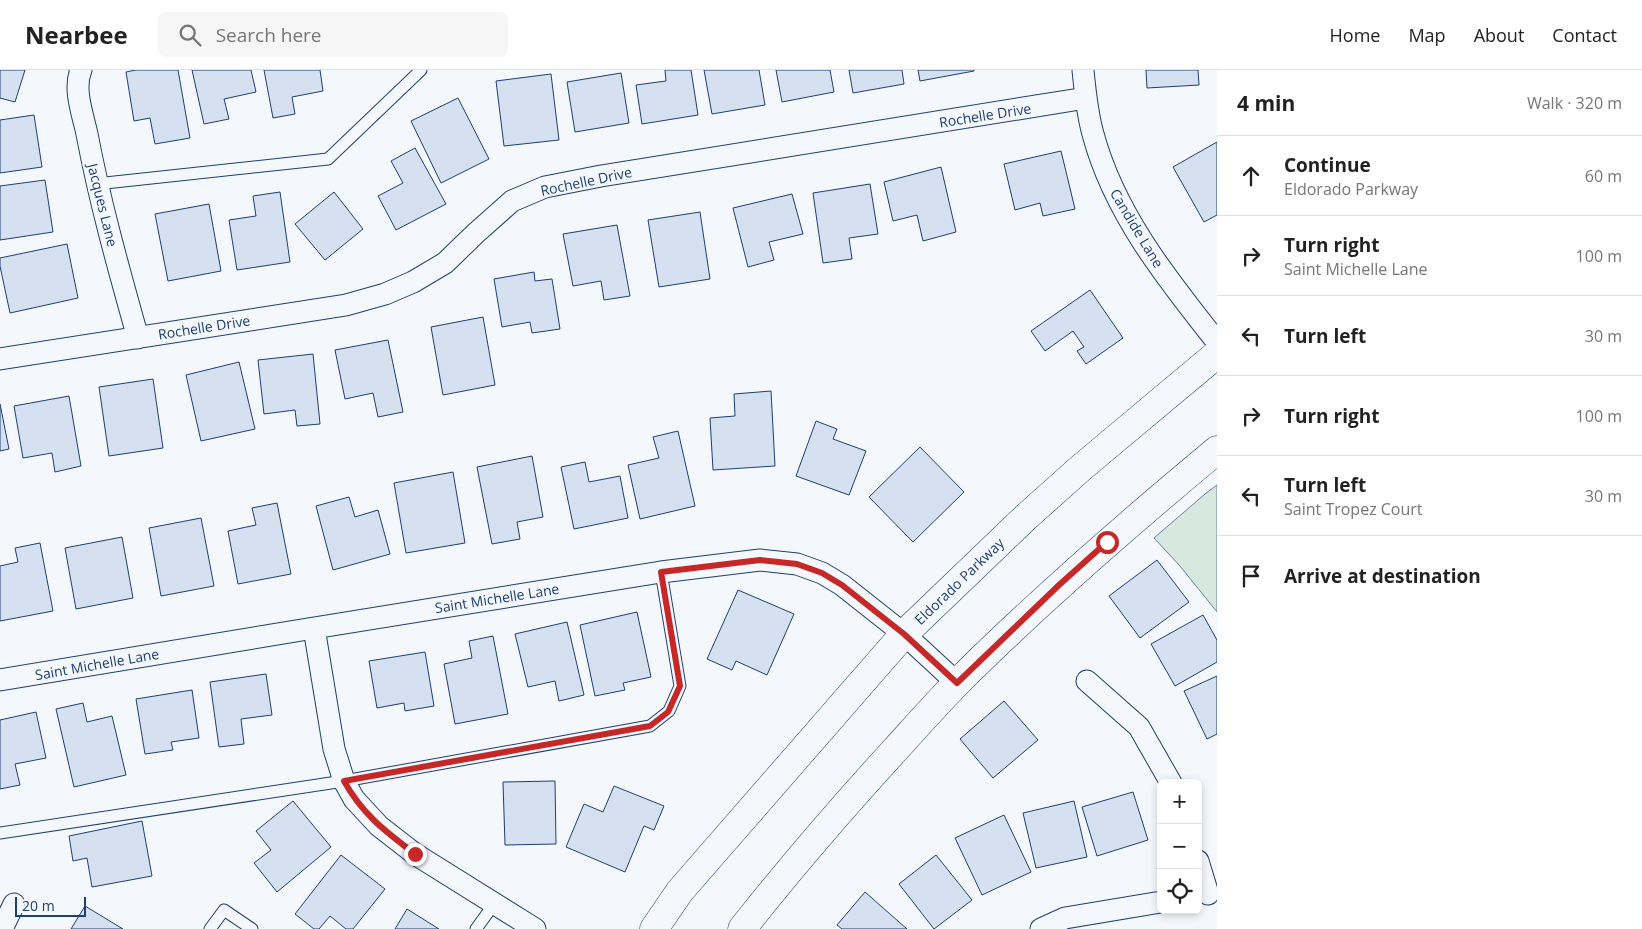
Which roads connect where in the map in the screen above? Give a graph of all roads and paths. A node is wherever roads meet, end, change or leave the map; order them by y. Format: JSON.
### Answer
{"nodes":[{"id":1,"x":81,"y":70,"type":"edge"},
{"id":2,"x":421,"y":70,"type":"edge"},
{"id":3,"x":1083,"y":70,"type":"edge"},
{"id":4,"x":1086,"y":98,"type":"junction"},
{"id":5,"x":96,"y":184,"type":"junction"},
{"id":6,"x":138,"y":338,"type":"junction"},
{"id":7,"x":1217,"y":342,"type":"edge"},
{"id":8,"x":1217,"y":354,"type":"edge"},
{"id":9,"x":0,"y":359,"type":"edge"},
{"id":10,"x":1217,"y":450,"type":"edge"},
{"id":11,"x":661,"y":572,"type":"junction"},
{"id":12,"x":314,"y":628,"type":"junction"},
{"id":13,"x":904,"y":634,"type":"junction"},
{"id":14,"x":0,"y":680,"type":"edge"},
{"id":15,"x":1087,"y":681,"type":"dead end"},
{"id":16,"x":957,"y":683,"type":"junction"},
{"id":17,"x":1169,"y":779,"type":"edge"},
{"id":18,"x":344,"y":781,"type":"junction"},
{"id":19,"x":0,"y":833,"type":"edge"},
{"id":20,"x":1200,"y":869,"type":"edge"},
{"id":21,"x":1208,"y":894,"type":"edge"},
{"id":22,"x":1157,"y":903,"type":"edge"},
{"id":23,"x":14,"y":904,"type":"dead end"},
{"id":24,"x":494,"y":904,"type":"junction"},
{"id":25,"x":2,"y":929,"type":"edge"},
{"id":26,"x":210,"y":929,"type":"edge"},
{"id":27,"x":252,"y":929,"type":"edge"},
{"id":28,"x":476,"y":929,"type":"edge"},
{"id":29,"x":535,"y":929,"type":"edge"},
{"id":30,"x":654,"y":929,"type":"edge"},
{"id":31,"x":742,"y":929,"type":"edge"},
{"id":32,"x":1041,"y":929,"type":"edge"}],
"edges":[{"from":1,"to":5,"type":"street","name":"Jacques Lane"},
{"from":2,"to":5,"type":"lane"},
{"from":3,"to":4,"type":"street","name":"Candide Lane"},
{"from":4,"to":6,"type":"street","name":"Rochelle Drive"},
{"from":4,"to":7,"type":"street","name":"Candide Lane"},
{"from":5,"to":6,"type":"street","name":"Jacques Lane"},
{"from":6,"to":9,"type":"street","name":"Rochelle Drive"},
{"from":8,"to":13,"type":"main road","name":"Eldorado Parkway"},
{"from":10,"to":16,"type":"main road"},
{"from":11,"to":12,"type":"street","name":"Saint Michelle Lane"},
{"from":11,"to":13,"type":"street","name":"Saint Michelle Lane"},
{"from":11,"to":18,"type":"lane"},
{"from":12,"to":14,"type":"street","name":"Saint Michelle Lane"},
{"from":12,"to":18,"type":"street"},
{"from":13,"to":16,"type":"street","name":"Saint Michelle Lane"},
{"from":13,"to":30,"type":"main road","name":"Eldorado Parkway"},
{"from":15,"to":17,"type":"street"},
{"from":16,"to":31,"type":"main road"},
{"from":18,"to":19,"type":"lane"},
{"from":18,"to":24,"type":"street"},
{"from":20,"to":21,"type":"street"},
{"from":22,"to":32,"type":"street"},
{"from":23,"to":25,"type":"street"},
{"from":24,"to":28,"type":"lane"},
{"from":24,"to":29,"type":"street"},
{"from":26,"to":27,"type":"lane"}]}
